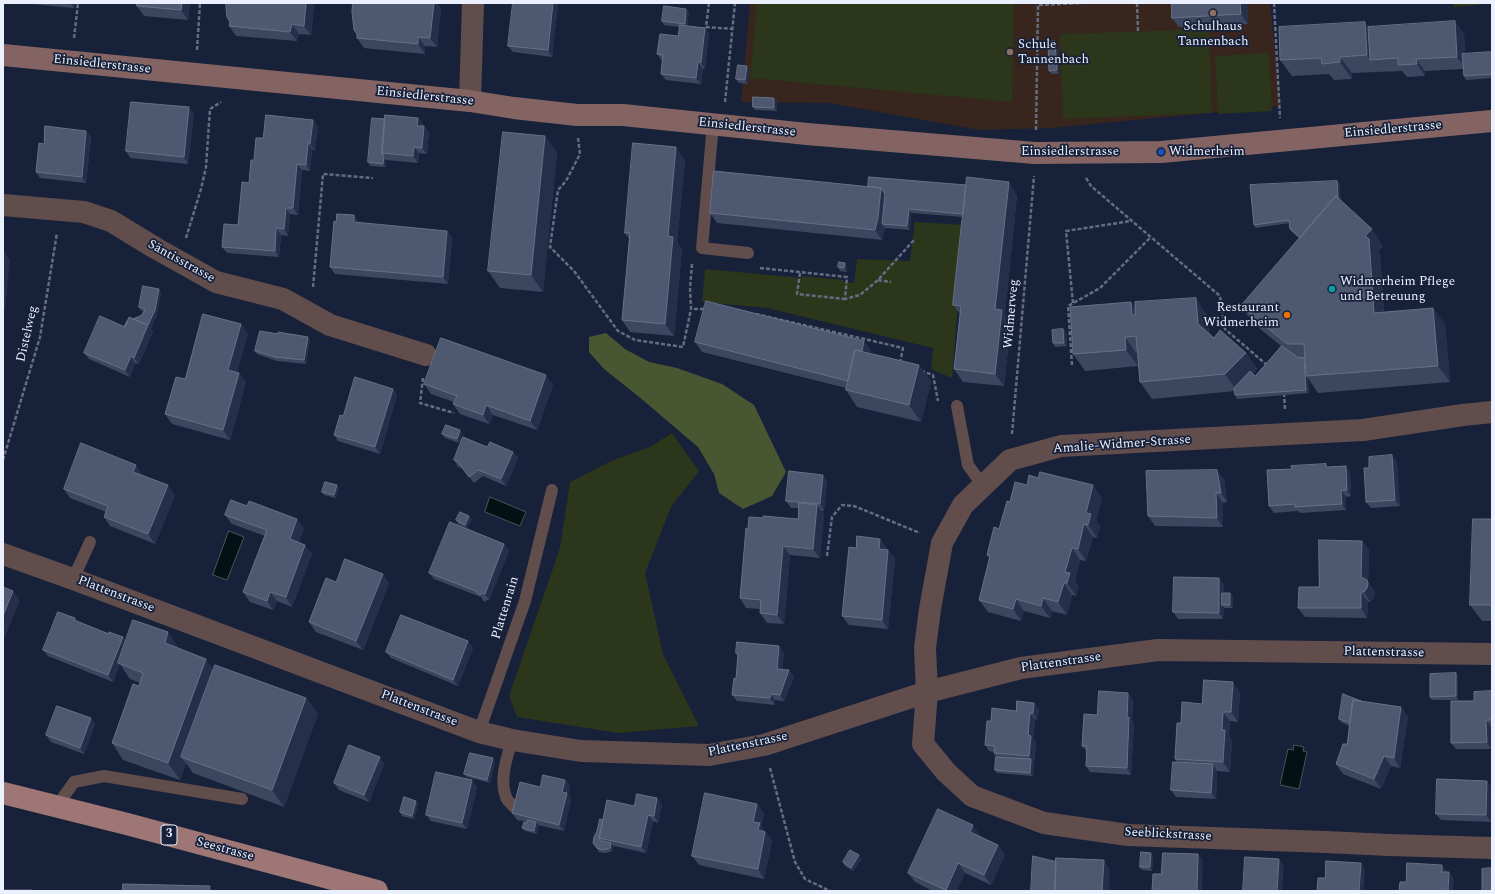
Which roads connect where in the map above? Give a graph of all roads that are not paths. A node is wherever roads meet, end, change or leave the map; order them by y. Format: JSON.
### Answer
{"nodes":[{"id":1,"x":473,"y":3,"type":"edge"},
{"id":2,"x":3,"y":55,"type":"edge"},
{"id":3,"x":470,"y":101,"type":"junction"},
{"id":4,"x":719,"y":117,"type":"junction"},
{"id":5,"x":1492,"y":121,"type":"edge"},
{"id":6,"x":3,"y":205,"type":"edge"},
{"id":7,"x":748,"y":253,"type":"road end"},
{"id":8,"x":426,"y":354,"type":"road end"},
{"id":9,"x":956,"y":406,"type":"dead end"},
{"id":10,"x":1492,"y":412,"type":"edge"},
{"id":11,"x":983,"y":486,"type":"junction"},
{"id":12,"x":552,"y":490,"type":"dead end"},
{"id":13,"x":90,"y":542,"type":"dead end"},
{"id":14,"x":3,"y":554,"type":"edge"},
{"id":15,"x":73,"y":579,"type":"junction"},
{"id":16,"x":1492,"y":654,"type":"edge"},
{"id":17,"x":927,"y":692,"type":"junction"},
{"id":18,"x":479,"y":732,"type":"junction"},
{"id":19,"x":512,"y":740,"type":"junction"},
{"id":20,"x":3,"y":793,"type":"edge"},
{"id":21,"x":242,"y":799,"type":"edge"},
{"id":22,"x":57,"y":806,"type":"junction"},
{"id":23,"x":514,"y":807,"type":"edge"},
{"id":24,"x":1492,"y":848,"type":"edge"},
{"id":25,"x":377,"y":891,"type":"edge"}],
"edges":[{"from":1,"to":3,"type":"street"},
{"from":2,"to":3,"type":"main road","name":"Einsiedlerstrasse"},
{"from":3,"to":4,"type":"main road","name":"Einsiedlerstrasse"},
{"from":4,"to":5,"type":"main road","name":"Einsiedlerstrasse"},
{"from":4,"to":7,"type":"lane"},
{"from":6,"to":8,"type":"street","name":"Säntisstrasse"},
{"from":9,"to":11,"type":"lane"},
{"from":10,"to":11,"type":"street","name":"Amalie-Widmer-Strasse"},
{"from":11,"to":17,"type":"street","name":"Amalie-Widmer-Strasse"},
{"from":12,"to":18,"type":"lane","name":"Plattenrain"},
{"from":13,"to":15,"type":"lane"},
{"from":14,"to":15,"type":"street","name":"Plattenstrasse"},
{"from":15,"to":18,"type":"street","name":"Plattenstrasse"},
{"from":16,"to":17,"type":"street","name":"Plattenstrasse"},
{"from":17,"to":19,"type":"street","name":"Plattenstrasse"},
{"from":17,"to":24,"type":"street","name":"Seeblickstrasse"},
{"from":18,"to":19,"type":"street","name":"Plattenstrasse"},
{"from":19,"to":23,"type":"lane"},
{"from":20,"to":22,"type":"main road","name":"Seestrasse","number":"3"},
{"from":21,"to":22,"type":"lane"},
{"from":22,"to":25,"type":"main road","name":"Seestrasse","number":"3"}]}
